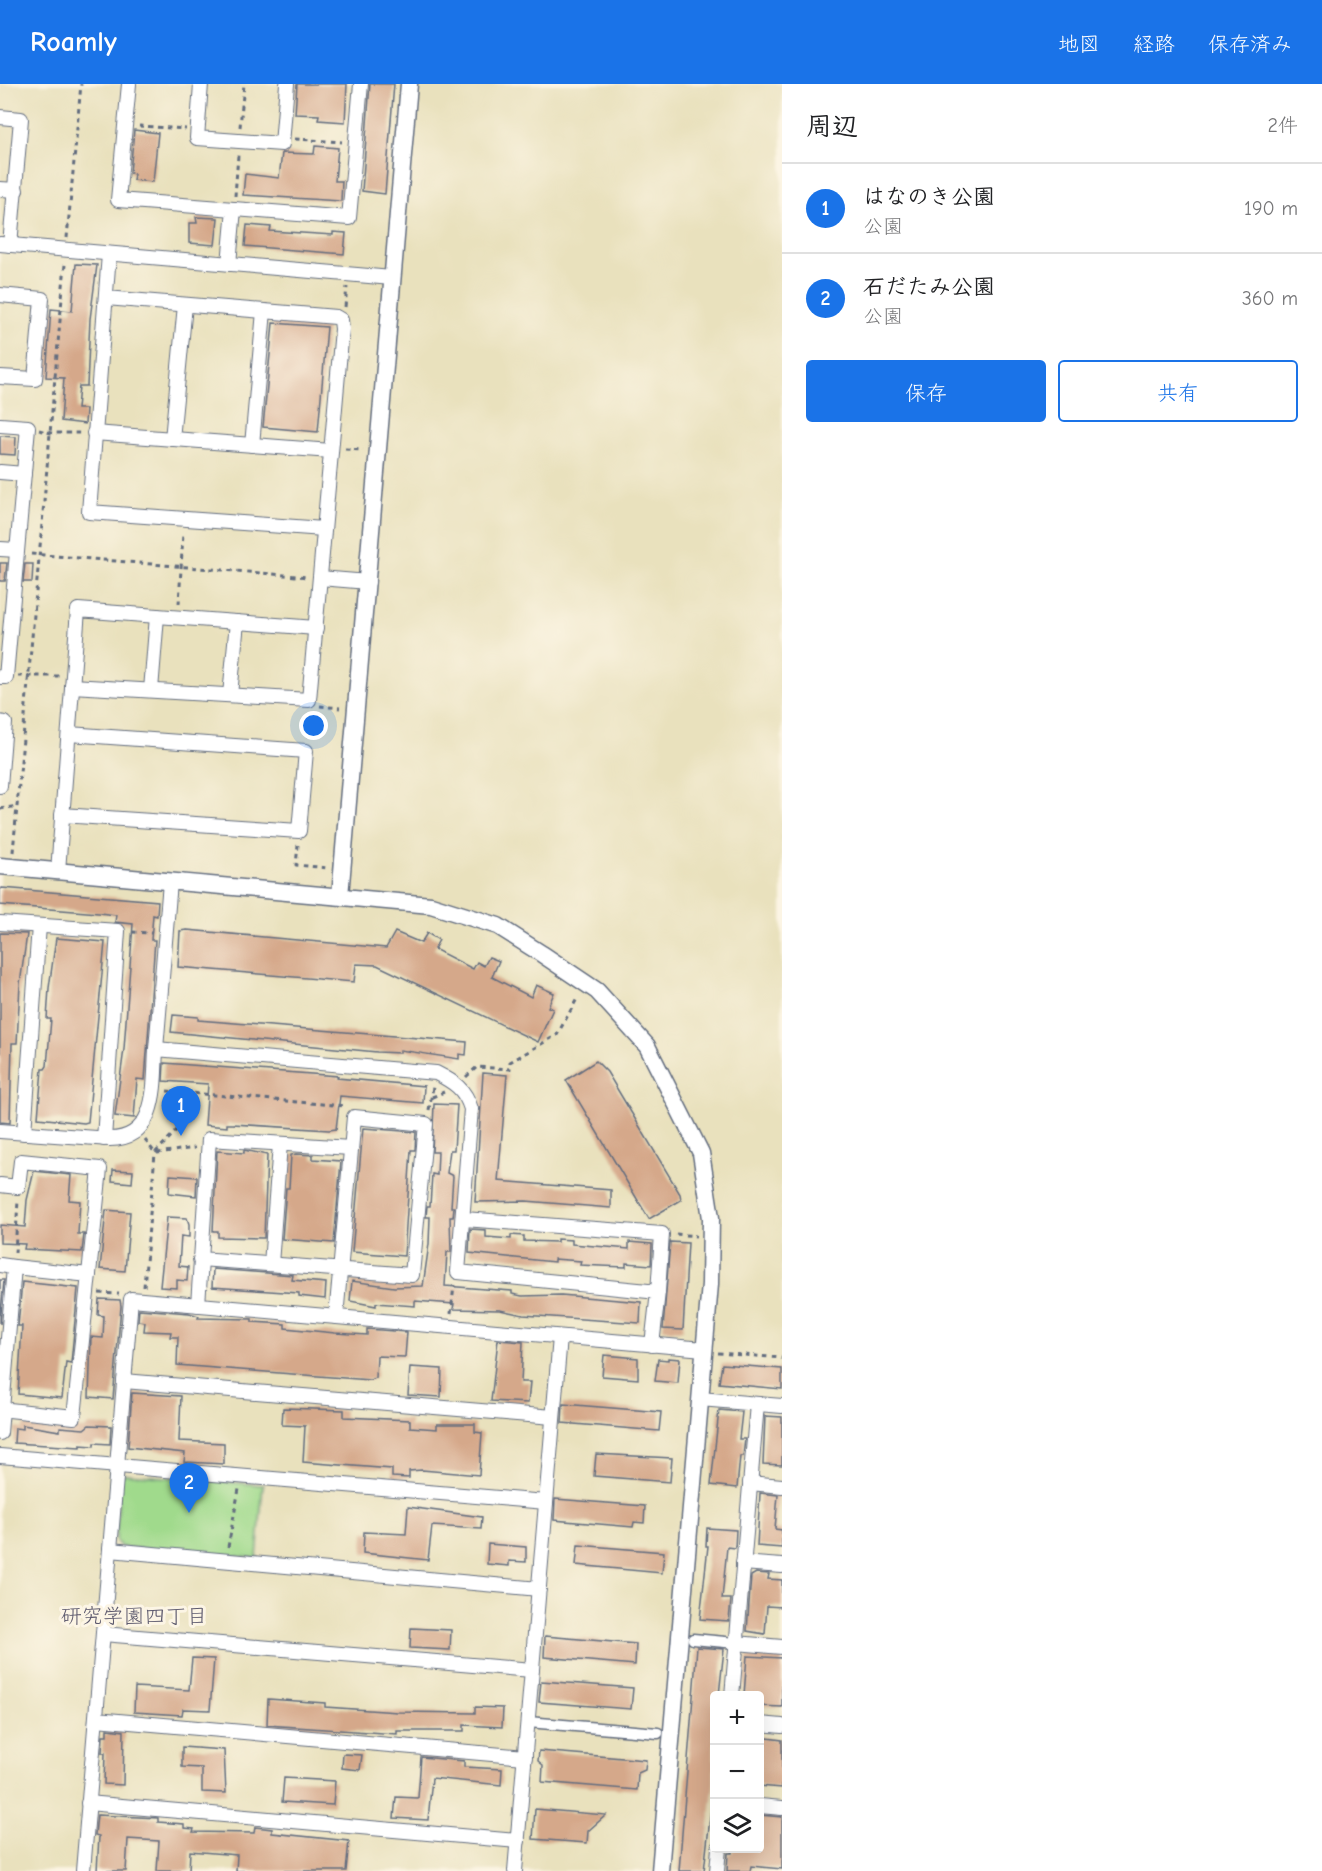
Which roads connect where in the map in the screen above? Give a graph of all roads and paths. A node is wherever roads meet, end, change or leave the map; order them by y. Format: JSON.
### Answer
{"nodes":[{"id":1,"x":81,"y":84,"type":"edge"},
{"id":2,"x":129,"y":84,"type":"edge"},
{"id":3,"x":201,"y":84,"type":"edge"},
{"id":4,"x":287,"y":84,"type":"edge"},
{"id":5,"x":361,"y":84,"type":"edge"},
{"id":6,"x":409,"y":84,"type":"edge"},
{"id":7,"x":0,"y":117,"type":"edge"},
{"id":8,"x":126,"y":125,"type":"junction"},
{"id":9,"x":197,"y":130,"type":"junction"},
{"id":10,"x":283,"y":138,"type":"junction"},
{"id":11,"x":356,"y":142,"type":"junction"},
{"id":12,"x":0,"y":189,"type":"edge"},
{"id":13,"x":16,"y":190,"type":"junction"},
{"id":14,"x":234,"y":209,"type":"junction"},
{"id":15,"x":67,"y":242,"type":"dead end"},
{"id":16,"x":5,"y":245,"type":"edge"},
{"id":17,"x":110,"y":254,"type":"junction"},
{"id":18,"x":65,"y":259,"type":"dead end"},
{"id":19,"x":229,"y":264,"type":"junction"},
{"id":20,"x":349,"y":274,"type":"junction"},
{"id":21,"x":392,"y":278,"type":"junction"},
{"id":22,"x":0,"y":295,"type":"edge"},
{"id":23,"x":106,"y":298,"type":"junction"},
{"id":24,"x":185,"y":305,"type":"junction"},
{"id":25,"x":264,"y":311,"type":"junction"},
{"id":26,"x":341,"y":320,"type":"junction"},
{"id":27,"x":0,"y":377,"type":"edge"},
{"id":28,"x":0,"y":425,"type":"edge"},
{"id":29,"x":51,"y":433,"type":"junction"},
{"id":30,"x":94,"y":433,"type":"junction"},
{"id":31,"x":172,"y":439,"type":"junction"},
{"id":32,"x":252,"y":445,"type":"junction"},
{"id":33,"x":332,"y":449,"type":"junction"},
{"id":34,"x":370,"y":451,"type":"dead end"},
{"id":35,"x":0,"y":472,"type":"edge"},
{"id":36,"x":24,"y":474,"type":"junction"},
{"id":37,"x":183,"y":519,"type":"junction"},
{"id":38,"x":324,"y":530,"type":"junction"},
{"id":39,"x":0,"y":549,"type":"edge"},
{"id":40,"x":17,"y":550,"type":"junction"},
{"id":41,"x":41,"y":556,"type":"junction"},
{"id":42,"x":181,"y":567,"type":"junction"},
{"id":43,"x":320,"y":578,"type":"junction"},
{"id":44,"x":368,"y":582,"type":"junction"},
{"id":45,"x":158,"y":616,"type":"junction"},
{"id":46,"x":177,"y":618,"type":"junction"},
{"id":47,"x":237,"y":622,"type":"junction"},
{"id":48,"x":316,"y":628,"type":"junction"},
{"id":49,"x":5,"y":631,"type":"edge"},
{"id":50,"x":29,"y":675,"type":"junction"},
{"id":51,"x":0,"y":677,"type":"edge"},
{"id":52,"x":73,"y":681,"type":"junction"},
{"id":53,"x":151,"y":690,"type":"junction"},
{"id":54,"x":230,"y":695,"type":"junction"},
{"id":55,"x":356,"y":710,"type":"junction"},
{"id":56,"x":0,"y":722,"type":"edge"},
{"id":57,"x":69,"y":734,"type":"junction"},
{"id":58,"x":306,"y":751,"type":"junction"},
{"id":59,"x":0,"y":786,"type":"edge"},
{"id":60,"x":17,"y":806,"type":"junction"},
{"id":61,"x":0,"y":809,"type":"edge"},
{"id":62,"x":62,"y":815,"type":"junction"},
{"id":63,"x":299,"y":831,"type":"junction"},
{"id":64,"x":7,"y":860,"type":"edge"},
{"id":65,"x":335,"y":868,"type":"dead end"},
{"id":66,"x":58,"y":871,"type":"junction"},
{"id":67,"x":170,"y":882,"type":"junction"},
{"id":68,"x":340,"y":896,"type":"junction"},
{"id":69,"x":0,"y":923,"type":"edge"},
{"id":70,"x":39,"y":926,"type":"junction"},
{"id":71,"x":118,"y":931,"type":"junction"},
{"id":72,"x":166,"y":933,"type":"junction"},
{"id":73,"x":579,"y":995,"type":"dead end"},
{"id":74,"x":156,"y":1049,"type":"junction"},
{"id":75,"x":436,"y":1073,"type":"junction"},
{"id":76,"x":458,"y":1085,"type":"junction"},
{"id":77,"x":153,"y":1090,"type":"junction"},
{"id":78,"x":196,"y":1094,"type":"junction"},
{"id":79,"x":353,"y":1107,"type":"dead end"},
{"id":80,"x":418,"y":1111,"type":"dead end"},
{"id":81,"x":0,"y":1131,"type":"edge"},
{"id":82,"x":24,"y":1133,"type":"junction"},
{"id":83,"x":104,"y":1139,"type":"junction"},
{"id":84,"x":280,"y":1144,"type":"junction"},
{"id":85,"x":208,"y":1148,"type":"junction"},
{"id":86,"x":351,"y":1148,"type":"junction"},
{"id":87,"x":155,"y":1153,"type":"junction"},
{"id":88,"x":0,"y":1185,"type":"edge"},
{"id":89,"x":18,"y":1187,"type":"junction"},
{"id":90,"x":464,"y":1219,"type":"junction"},
{"id":91,"x":662,"y":1234,"type":"junction"},
{"id":92,"x":698,"y":1236,"type":"dead end"},
{"id":93,"x":200,"y":1259,"type":"junction"},
{"id":94,"x":271,"y":1264,"type":"junction"},
{"id":95,"x":7,"y":1266,"type":"edge"},
{"id":96,"x":340,"y":1269,"type":"junction"},
{"id":97,"x":458,"y":1272,"type":"junction"},
{"id":98,"x":89,"y":1275,"type":"junction"},
{"id":99,"x":87,"y":1292,"type":"junction"},
{"id":100,"x":658,"y":1292,"type":"junction"},
{"id":101,"x":137,"y":1300,"type":"junction"},
{"id":102,"x":198,"y":1305,"type":"junction"},
{"id":103,"x":336,"y":1317,"type":"junction"},
{"id":104,"x":450,"y":1327,"type":"junction"},
{"id":105,"x":560,"y":1337,"type":"junction"},
{"id":106,"x":652,"y":1345,"type":"junction"},
{"id":107,"x":710,"y":1351,"type":"junction"},
{"id":108,"x":782,"y":1358,"type":"edge"},
{"id":109,"x":124,"y":1381,"type":"junction"},
{"id":110,"x":700,"y":1399,"type":"junction"},
{"id":111,"x":757,"y":1404,"type":"junction"},
{"id":112,"x":782,"y":1406,"type":"edge"},
{"id":113,"x":1,"y":1409,"type":"edge"},
{"id":114,"x":553,"y":1417,"type":"junction"},
{"id":115,"x":0,"y":1433,"type":"edge"},
{"id":116,"x":0,"y":1456,"type":"edge"},
{"id":117,"x":117,"y":1466,"type":"junction"},
{"id":118,"x":241,"y":1476,"type":"junction"},
{"id":119,"x":750,"y":1483,"type":"junction"},
{"id":120,"x":782,"y":1486,"type":"edge"},
{"id":121,"x":546,"y":1502,"type":"junction"},
{"id":122,"x":110,"y":1551,"type":"junction"},
{"id":123,"x":225,"y":1561,"type":"junction"},
{"id":124,"x":743,"y":1563,"type":"junction"},
{"id":125,"x":782,"y":1566,"type":"edge"},
{"id":126,"x":539,"y":1589,"type":"junction"},
{"id":127,"x":103,"y":1634,"type":"junction"},
{"id":128,"x":693,"y":1639,"type":"dead end"},
{"id":129,"x":736,"y":1643,"type":"junction"},
{"id":130,"x":782,"y":1647,"type":"edge"},
{"id":131,"x":532,"y":1670,"type":"junction"},
{"id":132,"x":732,"y":1691,"type":"edge"},
{"id":133,"x":96,"y":1719,"type":"junction"},
{"id":134,"x":528,"y":1722,"type":"junction"},
{"id":135,"x":764,"y":1724,"type":"edge"},
{"id":136,"x":782,"y":1726,"type":"edge"},
{"id":137,"x":658,"y":1733,"type":"dead end"},
{"id":138,"x":525,"y":1757,"type":"junction"},
{"id":139,"x":88,"y":1803,"type":"junction"},
{"id":140,"x":764,"y":1806,"type":"edge"},
{"id":141,"x":782,"y":1808,"type":"edge"},
{"id":142,"x":518,"y":1841,"type":"junction"},
{"id":143,"x":719,"y":1853,"type":"edge"},
{"id":144,"x":82,"y":1871,"type":"edge"},
{"id":145,"x":515,"y":1871,"type":"edge"},
{"id":146,"x":660,"y":1871,"type":"edge"},
{"id":147,"x":717,"y":1871,"type":"edge"}],
"edges":[{"from":1,"to":15,"type":"path"},
{"from":2,"to":8,"type":"street"},
{"from":3,"to":9,"type":"street"},
{"from":4,"to":10,"type":"street"},
{"from":5,"to":11,"type":"street"},
{"from":6,"to":21,"type":"street"},
{"from":7,"to":13,"type":"street"},
{"from":8,"to":9,"type":"path"},
{"from":8,"to":14,"type":"street"},
{"from":9,"to":10,"type":"street"},
{"from":10,"to":11,"type":"path"},
{"from":11,"to":14,"type":"street"},
{"from":12,"to":13,"type":"street"},
{"from":13,"to":16,"type":"street"},
{"from":14,"to":19,"type":"street"},
{"from":16,"to":17,"type":"street"},
{"from":17,"to":19,"type":"street"},
{"from":17,"to":23,"type":"street"},
{"from":18,"to":29,"type":"path"},
{"from":19,"to":20,"type":"street"},
{"from":20,"to":21,"type":"street"},
{"from":20,"to":26,"type":"path"},
{"from":21,"to":44,"type":"street"},
{"from":22,"to":27,"type":"street"},
{"from":23,"to":24,"type":"street"},
{"from":23,"to":30,"type":"street"},
{"from":24,"to":25,"type":"street"},
{"from":24,"to":31,"type":"street"},
{"from":25,"to":26,"type":"street"},
{"from":25,"to":32,"type":"street"},
{"from":26,"to":33,"type":"street"},
{"from":28,"to":36,"type":"street"},
{"from":29,"to":30,"type":"path"},
{"from":29,"to":41,"type":"path"},
{"from":30,"to":31,"type":"street"},
{"from":30,"to":37,"type":"street"},
{"from":31,"to":32,"type":"street"},
{"from":32,"to":33,"type":"street"},
{"from":33,"to":34,"type":"path"},
{"from":33,"to":38,"type":"street"},
{"from":35,"to":36,"type":"street"},
{"from":36,"to":40,"type":"street"},
{"from":37,"to":38,"type":"street"},
{"from":37,"to":42,"type":"path"},
{"from":38,"to":43,"type":"street"},
{"from":39,"to":40,"type":"street"},
{"from":40,"to":49,"type":"street"},
{"from":41,"to":42,"type":"path"},
{"from":41,"to":50,"type":"path"},
{"from":42,"to":43,"type":"path"},
{"from":42,"to":46,"type":"path"},
{"from":43,"to":44,"type":"street"},
{"from":43,"to":48,"type":"street"},
{"from":44,"to":55,"type":"street"},
{"from":45,"to":46,"type":"street"},
{"from":45,"to":52,"type":"street"},
{"from":45,"to":53,"type":"street"},
{"from":46,"to":47,"type":"street"},
{"from":47,"to":48,"type":"street"},
{"from":47,"to":54,"type":"street"},
{"from":48,"to":54,"type":"street"},
{"from":49,"to":51,"type":"street"},
{"from":50,"to":52,"type":"path"},
{"from":50,"to":60,"type":"path"},
{"from":52,"to":53,"type":"street"},
{"from":52,"to":57,"type":"street"},
{"from":53,"to":54,"type":"street"},
{"from":55,"to":58,"type":"path"},
{"from":55,"to":68,"type":"street"},
{"from":56,"to":59,"type":"street"},
{"from":57,"to":58,"type":"street"},
{"from":57,"to":62,"type":"street"},
{"from":58,"to":63,"type":"street"},
{"from":60,"to":61,"type":"path"},
{"from":60,"to":64,"type":"path"},
{"from":62,"to":63,"type":"street"},
{"from":62,"to":66,"type":"street"},
{"from":63,"to":65,"type":"path"},
{"from":64,"to":66,"type":"street"},
{"from":66,"to":67,"type":"street"},
{"from":67,"to":68,"type":"street"},
{"from":67,"to":72,"type":"street"},
{"from":68,"to":107,"type":"street"},
{"from":69,"to":70,"type":"street"},
{"from":70,"to":71,"type":"street"},
{"from":70,"to":82,"type":"street"},
{"from":71,"to":72,"type":"path"},
{"from":71,"to":83,"type":"street"},
{"from":72,"to":74,"type":"street"},
{"from":73,"to":76,"type":"path"},
{"from":74,"to":75,"type":"street"},
{"from":74,"to":77,"type":"street"},
{"from":75,"to":76,"type":"street"},
{"from":75,"to":80,"type":"path"},
{"from":76,"to":90,"type":"street"},
{"from":77,"to":78,"type":"path"},
{"from":77,"to":83,"type":"street"},
{"from":78,"to":79,"type":"path"},
{"from":78,"to":87,"type":"path"},
{"from":81,"to":82,"type":"street"},
{"from":82,"to":83,"type":"street"},
{"from":84,"to":85,"type":"street"},
{"from":84,"to":86,"type":"street"},
{"from":84,"to":94,"type":"street"},
{"from":85,"to":87,"type":"path"},
{"from":85,"to":93,"type":"street"},
{"from":86,"to":96,"type":"street"},
{"from":86,"to":96,"type":"street"},
{"from":87,"to":101,"type":"path"},
{"from":88,"to":89,"type":"street"},
{"from":89,"to":95,"type":"path"},
{"from":89,"to":98,"type":"street"},
{"from":90,"to":91,"type":"street"},
{"from":90,"to":97,"type":"street"},
{"from":91,"to":92,"type":"path"},
{"from":91,"to":100,"type":"street"},
{"from":93,"to":94,"type":"street"},
{"from":93,"to":102,"type":"street"},
{"from":94,"to":96,"type":"street"},
{"from":95,"to":98,"type":"street"},
{"from":95,"to":113,"type":"street"},
{"from":96,"to":103,"type":"street"},
{"from":97,"to":100,"type":"street"},
{"from":97,"to":104,"type":"path"},
{"from":98,"to":99,"type":"street"},
{"from":99,"to":101,"type":"path"},
{"from":99,"to":113,"type":"street"},
{"from":100,"to":106,"type":"street"},
{"from":101,"to":102,"type":"street"},
{"from":101,"to":109,"type":"street"},
{"from":102,"to":103,"type":"street"},
{"from":103,"to":104,"type":"street"},
{"from":104,"to":105,"type":"street"},
{"from":105,"to":106,"type":"street"},
{"from":105,"to":114,"type":"street"},
{"from":106,"to":107,"type":"street"},
{"from":107,"to":108,"type":"path"},
{"from":107,"to":110,"type":"street"},
{"from":109,"to":114,"type":"street"},
{"from":109,"to":117,"type":"street"},
{"from":110,"to":111,"type":"street"},
{"from":110,"to":146,"type":"street"},
{"from":111,"to":112,"type":"street"},
{"from":111,"to":119,"type":"street"},
{"from":113,"to":115,"type":"street"},
{"from":114,"to":121,"type":"street"},
{"from":116,"to":117,"type":"street"},
{"from":117,"to":118,"type":"street"},
{"from":117,"to":122,"type":"street"},
{"from":118,"to":121,"type":"street"},
{"from":118,"to":123,"type":"path"},
{"from":119,"to":120,"type":"street"},
{"from":119,"to":124,"type":"street"},
{"from":121,"to":126,"type":"street"},
{"from":122,"to":123,"type":"street"},
{"from":122,"to":127,"type":"street"},
{"from":123,"to":126,"type":"street"},
{"from":124,"to":125,"type":"street"},
{"from":124,"to":129,"type":"street"},
{"from":126,"to":131,"type":"street"},
{"from":127,"to":131,"type":"street"},
{"from":127,"to":133,"type":"street"},
{"from":128,"to":129,"type":"street"},
{"from":129,"to":130,"type":"street"},
{"from":129,"to":132,"type":"street"},
{"from":131,"to":134,"type":"street"},
{"from":133,"to":138,"type":"street"},
{"from":133,"to":139,"type":"street"},
{"from":134,"to":137,"type":"street"},
{"from":134,"to":138,"type":"street"},
{"from":135,"to":136,"type":"street"},
{"from":138,"to":142,"type":"street"},
{"from":139,"to":142,"type":"street"},
{"from":139,"to":144,"type":"street"},
{"from":140,"to":141,"type":"street"},
{"from":142,"to":145,"type":"street"},
{"from":143,"to":147,"type":"street"}]}
